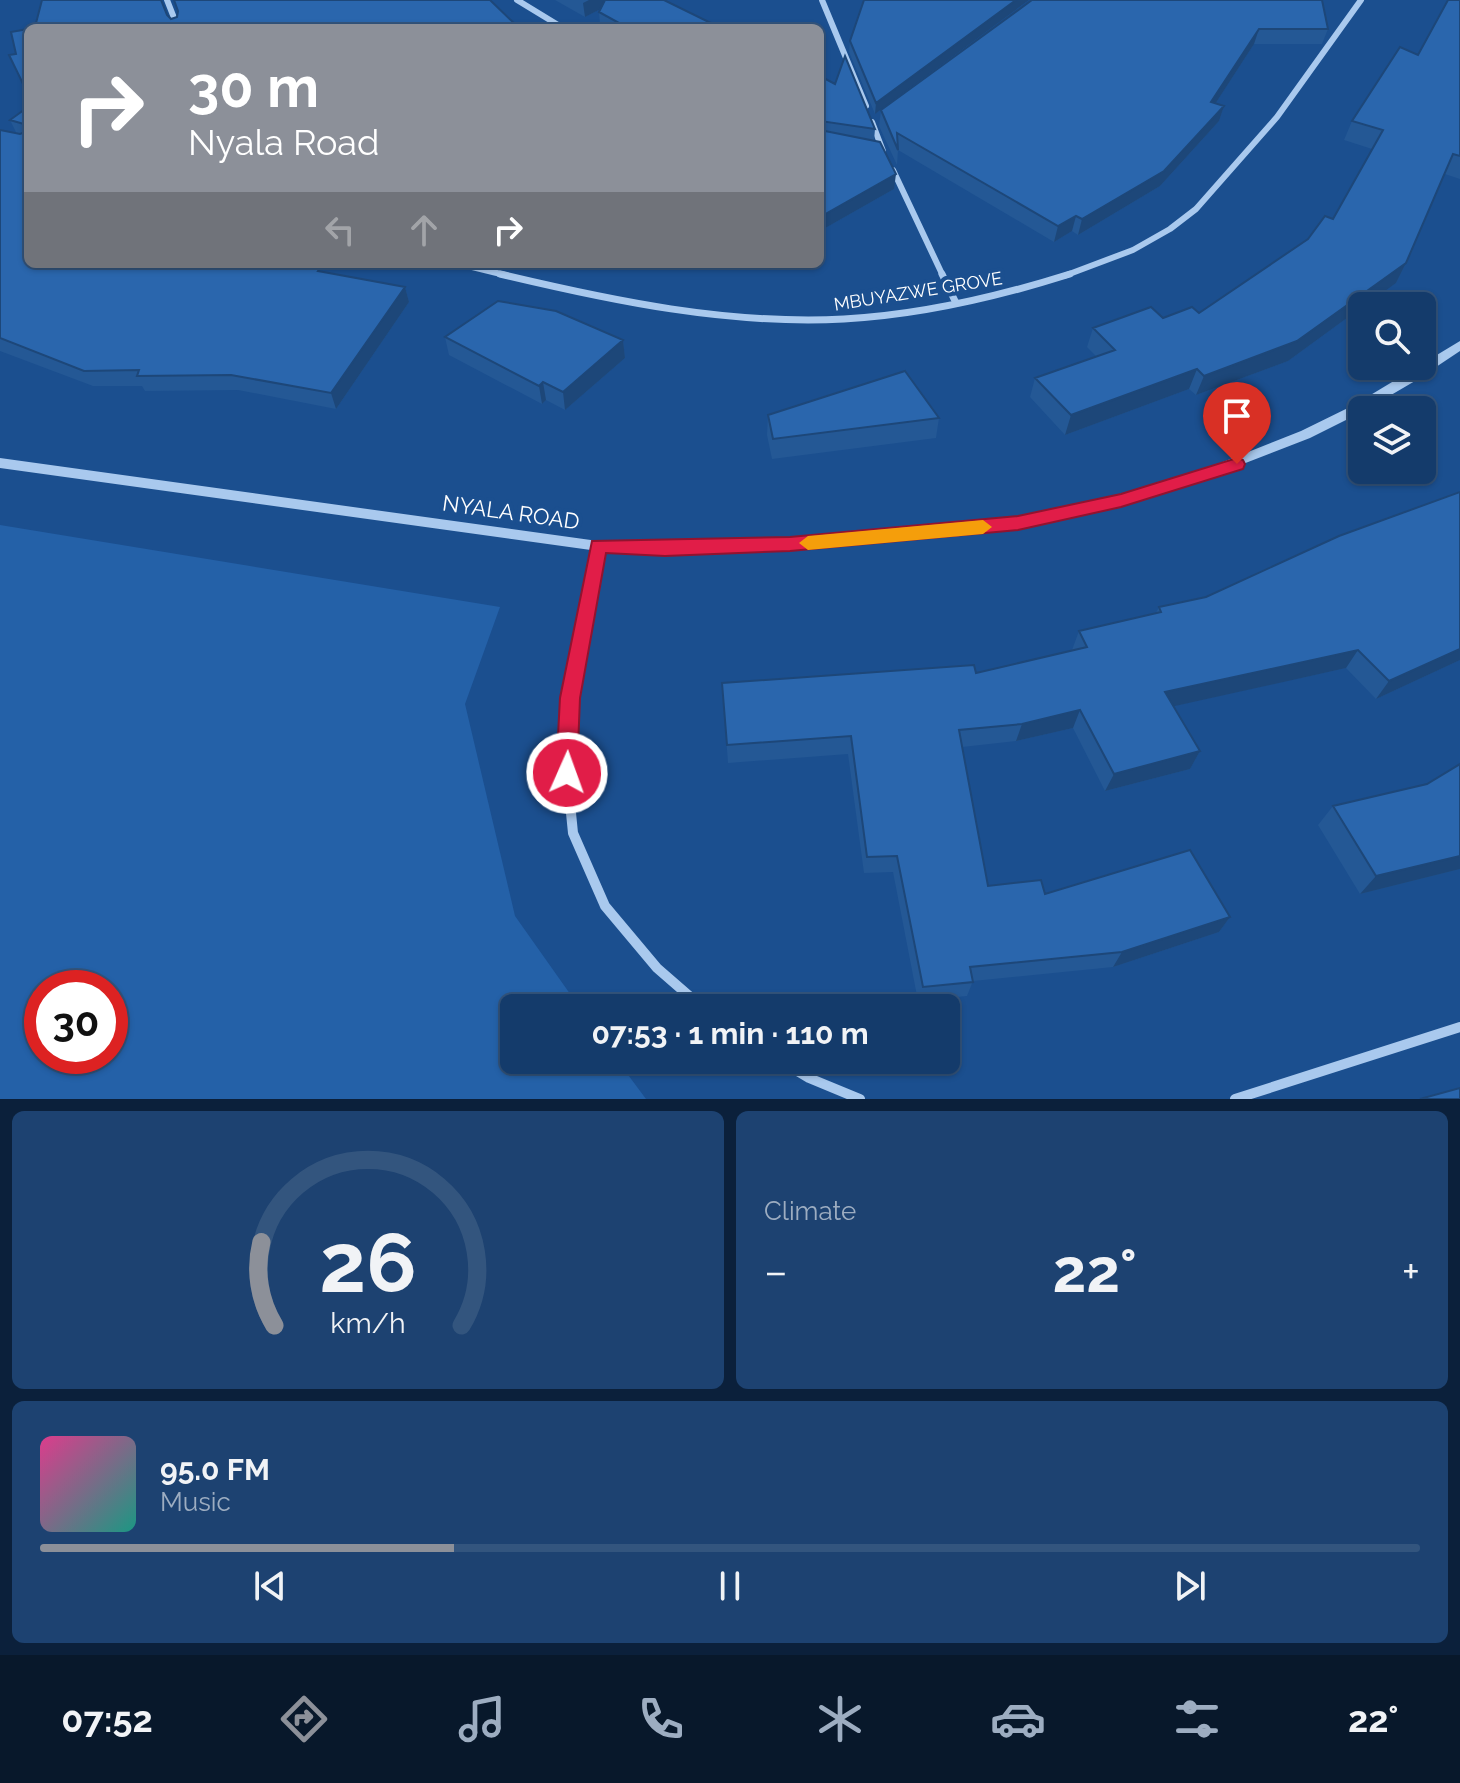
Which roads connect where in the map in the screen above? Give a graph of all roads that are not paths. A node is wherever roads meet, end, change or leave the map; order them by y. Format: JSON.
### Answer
{"nodes":[{"id":1,"x":167,"y":0,"type":"edge"},
{"id":2,"x":517,"y":0,"type":"edge"},
{"id":3,"x":822,"y":0,"type":"edge"},
{"id":4,"x":1361,"y":0,"type":"edge"},
{"id":5,"x":176,"y":24,"type":"edge"},
{"id":6,"x":556,"y":24,"type":"edge"},
{"id":7,"x":885,"y":114,"type":"edge"},
{"id":8,"x":873,"y":123,"type":"junction"},
{"id":9,"x":869,"y":149,"type":"edge"},
{"id":10,"x":883,"y":151,"type":"junction"},
{"id":11,"x":477,"y":268,"type":"edge"},
{"id":12,"x":956,"y":303,"type":"junction"},
{"id":13,"x":1460,"y":345,"type":"edge"},
{"id":14,"x":0,"y":463,"type":"edge"},
{"id":15,"x":598,"y":546,"type":"junction"},
{"id":16,"x":687,"y":994,"type":"edge"},
{"id":17,"x":1460,"y":1027,"type":"edge"},
{"id":18,"x":802,"y":1074,"type":"edge"},
{"id":19,"x":860,"y":1099,"type":"edge"},
{"id":20,"x":1235,"y":1099,"type":"edge"}],
"edges":[{"from":1,"to":5,"type":"street"},
{"from":2,"to":6,"type":"street"},
{"from":3,"to":8,"type":"street"},
{"from":4,"to":12,"type":"street","name":"MBUYAZWE GROVE"},
{"from":7,"to":8,"type":"street"},
{"from":8,"to":10,"type":"street"},
{"from":9,"to":10,"type":"street"},
{"from":10,"to":12,"type":"street"},
{"from":11,"to":12,"type":"street","name":"MBUYAZWE GROVE"},
{"from":13,"to":15,"type":"street","name":"NYALA ROAD"},
{"from":14,"to":15,"type":"street","name":"NYALA ROAD"},
{"from":15,"to":16,"type":"street"},
{"from":17,"to":20,"type":"street"},
{"from":18,"to":19,"type":"street"}]}
